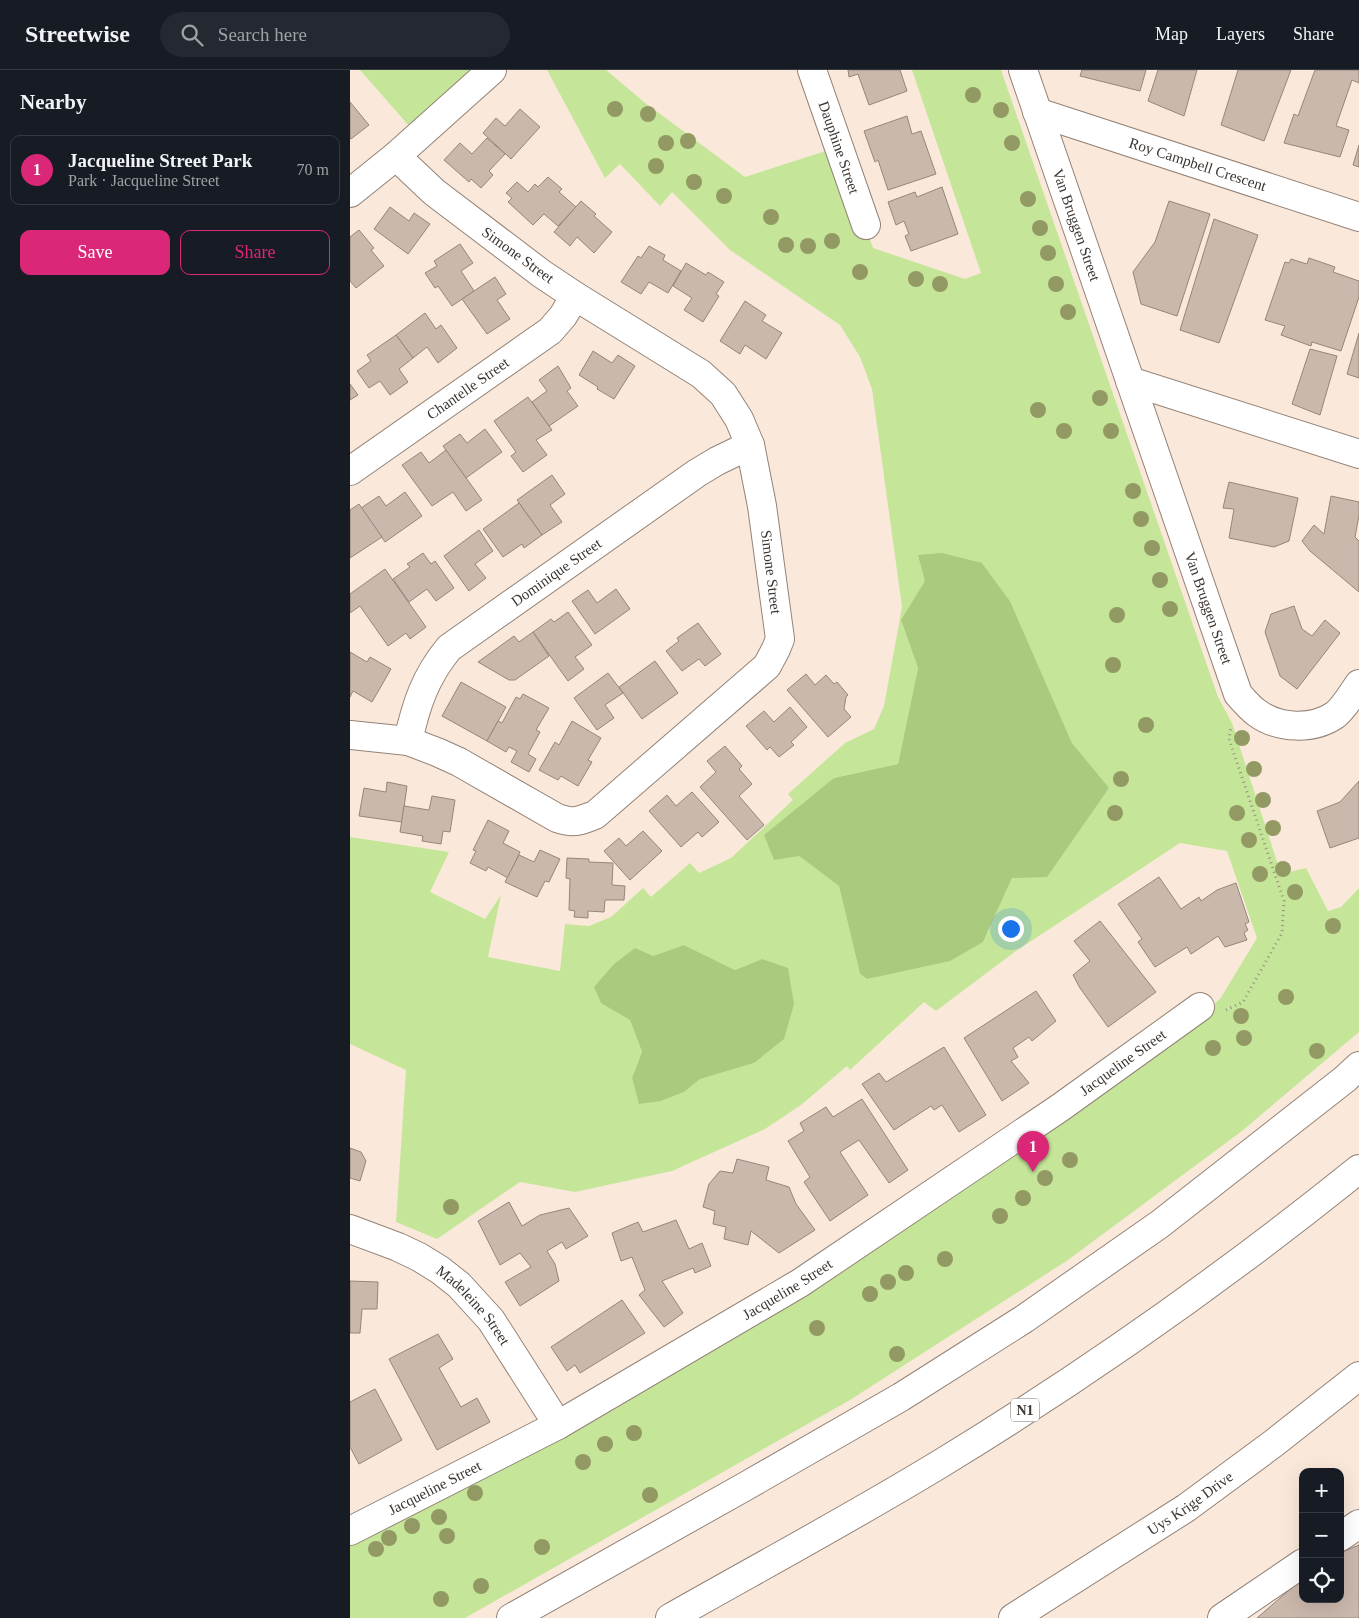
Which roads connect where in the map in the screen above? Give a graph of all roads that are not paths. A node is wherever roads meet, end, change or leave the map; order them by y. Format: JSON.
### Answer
{"nodes":[{"id":1,"x":492,"y":70,"type":"edge"},
{"id":2,"x":812,"y":70,"type":"edge"},
{"id":3,"x":1023,"y":70,"type":"edge"},
{"id":4,"x":1037,"y":112,"type":"junction"},
{"id":5,"x":396,"y":156,"type":"junction"},
{"id":6,"x":350,"y":193,"type":"edge"},
{"id":7,"x":1359,"y":217,"type":"edge"},
{"id":8,"x":866,"y":225,"type":"dead end"},
{"id":9,"x":575,"y":296,"type":"junction"},
{"id":10,"x":1130,"y":381,"type":"junction"},
{"id":11,"x":750,"y":445,"type":"junction"},
{"id":12,"x":1359,"y":454,"type":"edge"},
{"id":13,"x":350,"y":471,"type":"edge"},
{"id":14,"x":1359,"y":684,"type":"edge"},
{"id":15,"x":350,"y":735,"type":"edge"},
{"id":16,"x":408,"y":741,"type":"junction"},
{"id":17,"x":1200,"y":1007,"type":"road end"},
{"id":18,"x":1359,"y":1066,"type":"edge"},
{"id":19,"x":1359,"y":1169,"type":"edge"},
{"id":20,"x":350,"y":1229,"type":"edge"},
{"id":21,"x":1359,"y":1376,"type":"edge"},
{"id":22,"x":558,"y":1425,"type":"junction"},
{"id":23,"x":1359,"y":1524,"type":"edge"},
{"id":24,"x":350,"y":1531,"type":"edge"},
{"id":25,"x":1344,"y":1534,"type":"edge"},
{"id":26,"x":1299,"y":1566,"type":"edge"},
{"id":27,"x":511,"y":1618,"type":"edge"},
{"id":28,"x":670,"y":1618,"type":"edge"},
{"id":29,"x":1012,"y":1618,"type":"edge"},
{"id":30,"x":1222,"y":1618,"type":"edge"}],
"edges":[{"from":1,"to":5,"type":"main road"},
{"from":2,"to":8,"type":"main road","name":"Dauphine Street"},
{"from":3,"to":4,"type":"main road","name":"Van Bruggen Street"},
{"from":4,"to":7,"type":"main road","name":"Roy Campbell Crescent"},
{"from":4,"to":10,"type":"main road","name":"Van Bruggen Street"},
{"from":5,"to":6,"type":"main road"},
{"from":5,"to":9,"type":"main road","name":"Simone Street"},
{"from":9,"to":11,"type":"main road","name":"Simone Street"},
{"from":9,"to":13,"type":"main road","name":"Chantelle Street"},
{"from":10,"to":12,"type":"main road"},
{"from":10,"to":14,"type":"main road","name":"Van Bruggen Street"},
{"from":11,"to":16,"type":"main road","name":"Dominique Street"},
{"from":11,"to":16,"type":"main road","name":"Simone Street"},
{"from":15,"to":16,"type":"main road","name":"Simone Street"},
{"from":17,"to":22,"type":"main road","name":"Jacqueline Street"},
{"from":18,"to":27,"type":"main road"},
{"from":19,"to":28,"type":"main road","number":"N1"},
{"from":20,"to":22,"type":"main road","name":"Madeleine Street"},
{"from":21,"to":29,"type":"main road","name":"Uys Krige Drive"},
{"from":22,"to":24,"type":"main road","name":"Jacqueline Street"},
{"from":23,"to":25,"type":"main road"},
{"from":26,"to":30,"type":"main road"}]}
